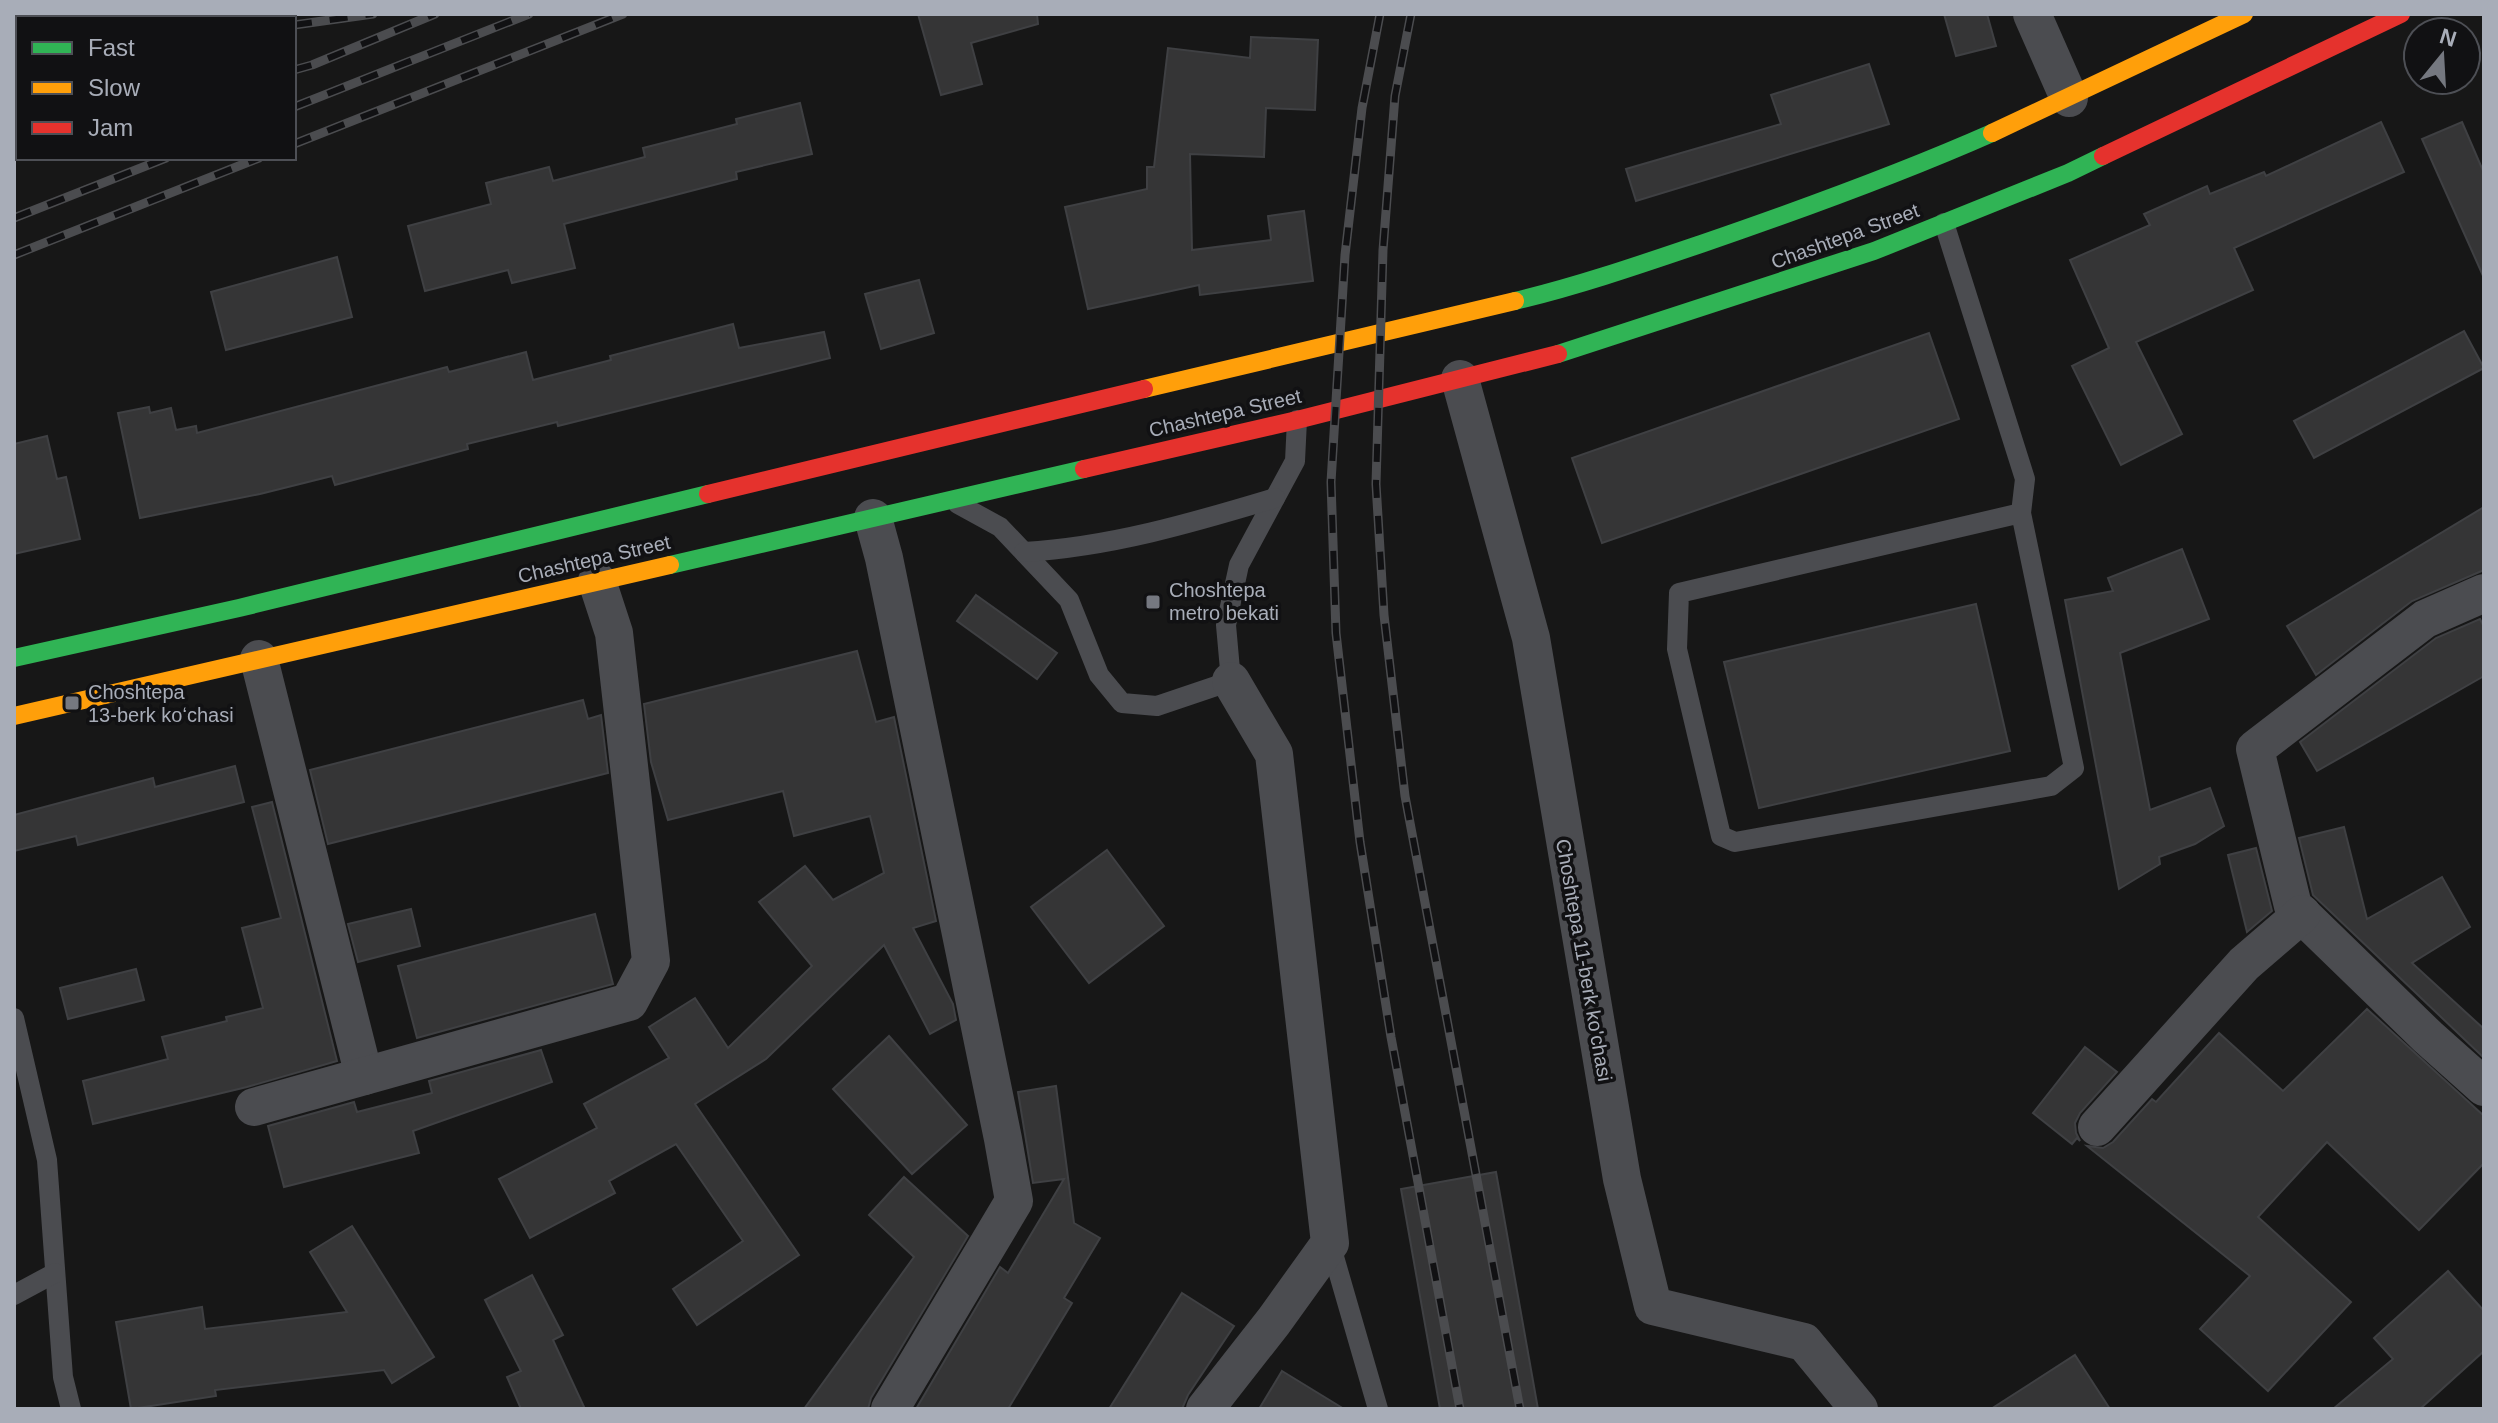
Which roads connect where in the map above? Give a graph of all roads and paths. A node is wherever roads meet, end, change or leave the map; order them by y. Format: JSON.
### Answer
{"nodes":[{"id":1,"x":2032,"y":14,"type":"edge"},
{"id":2,"x":2244,"y":14,"type":"edge"},
{"id":3,"x":2401,"y":14,"type":"edge"},
{"id":4,"x":2069,"y":98,"type":"junction"},
{"id":5,"x":1944,"y":223,"type":"junction"},
{"id":6,"x":1460,"y":379,"type":"junction"},
{"id":7,"x":1297,"y":420,"type":"junction"},
{"id":8,"x":948,"y":498,"type":"junction"},
{"id":9,"x":1275,"y":498,"type":"junction"},
{"id":10,"x":2021,"y":513,"type":"junction"},
{"id":11,"x":873,"y":518,"type":"junction"},
{"id":12,"x":1024,"y":552,"type":"junction"},
{"id":13,"x":597,"y":581,"type":"junction"},
{"id":14,"x":2484,"y":593,"type":"edge"},
{"id":15,"x":14,"y":658,"type":"edge"},
{"id":16,"x":259,"y":659,"type":"junction"},
{"id":17,"x":1231,"y":681,"type":"junction"},
{"id":18,"x":14,"y":716,"type":"edge"},
{"id":19,"x":2302,"y":914,"type":"junction"},
{"id":20,"x":14,"y":1018,"type":"edge"},
{"id":21,"x":364,"y":1076,"type":"junction"},
{"id":22,"x":2484,"y":1087,"type":"edge"},
{"id":23,"x":254,"y":1107,"type":"dead end"},
{"id":24,"x":2097,"y":1127,"type":"dead end"},
{"id":25,"x":1330,"y":1243,"type":"junction"},
{"id":26,"x":55,"y":1273,"type":"junction"},
{"id":27,"x":14,"y":1295,"type":"edge"},
{"id":28,"x":71,"y":1409,"type":"edge"},
{"id":29,"x":890,"y":1409,"type":"edge"},
{"id":30,"x":1205,"y":1409,"type":"edge"},
{"id":31,"x":1378,"y":1409,"type":"edge"},
{"id":32,"x":1859,"y":1409,"type":"edge"}],
"edges":[{"from":1,"to":4,"type":"street"},
{"from":2,"to":4,"type":"main road","name":"Chashtepa Street"},
{"from":3,"to":5,"type":"main road","name":"Chashtepa Street"},
{"from":4,"to":15,"type":"main road","name":"Chashtepa Street"},
{"from":5,"to":6,"type":"main road","name":"Chashtepa Street"},
{"from":5,"to":10,"type":"lane"},
{"from":6,"to":7,"type":"main road","name":"Chashtepa Street"},
{"from":6,"to":32,"type":"street","name":"Choshtepa 11-berk ko'chasi"},
{"from":7,"to":8,"type":"main road","name":"Chashtepa Street"},
{"from":7,"to":9,"type":"lane"},
{"from":8,"to":11,"type":"main road","name":"Chashtepa Street"},
{"from":8,"to":12,"type":"lane"},
{"from":9,"to":12,"type":"lane"},
{"from":9,"to":17,"type":"lane"},
{"from":10,"to":10,"type":"lane"},
{"from":11,"to":13,"type":"main road","name":"Chashtepa Street"},
{"from":11,"to":29,"type":"street"},
{"from":12,"to":17,"type":"lane"},
{"from":13,"to":16,"type":"main road","name":"Chashtepa Street"},
{"from":13,"to":21,"type":"street"},
{"from":14,"to":19,"type":"street"},
{"from":16,"to":18,"type":"main road","name":"Chashtepa Street"},
{"from":16,"to":21,"type":"street"},
{"from":17,"to":25,"type":"street"},
{"from":19,"to":22,"type":"street"},
{"from":19,"to":24,"type":"street"},
{"from":20,"to":26,"type":"lane"},
{"from":21,"to":23,"type":"street"},
{"from":25,"to":30,"type":"street"},
{"from":25,"to":31,"type":"lane"},
{"from":26,"to":27,"type":"lane"},
{"from":26,"to":28,"type":"lane"}]}
